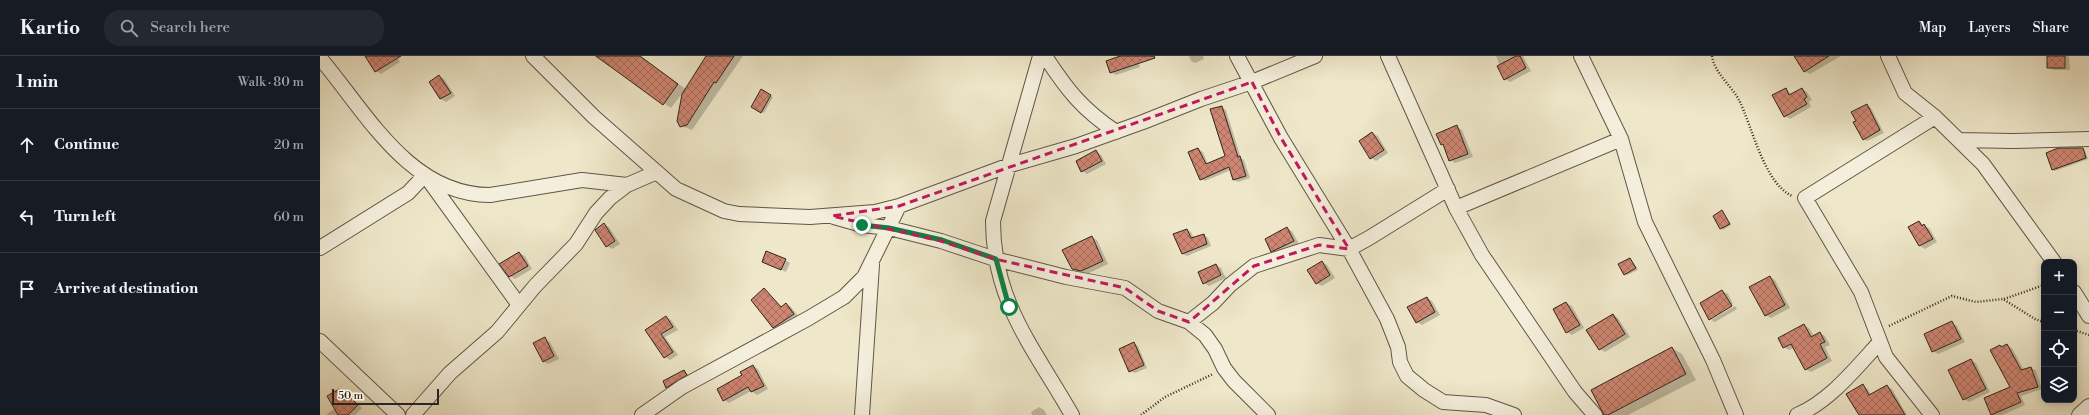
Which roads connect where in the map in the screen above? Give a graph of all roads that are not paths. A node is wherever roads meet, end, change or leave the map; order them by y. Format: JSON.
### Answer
{"nodes":[{"id":1,"x":534,"y":56,"type":"edge"},
{"id":2,"x":1040,"y":56,"type":"edge"},
{"id":3,"x":1045,"y":56,"type":"edge"},
{"id":4,"x":1237,"y":56,"type":"edge"},
{"id":5,"x":1315,"y":56,"type":"edge"},
{"id":6,"x":1388,"y":56,"type":"edge"},
{"id":7,"x":1581,"y":56,"type":"edge"},
{"id":8,"x":1888,"y":56,"type":"edge"},
{"id":9,"x":320,"y":58,"type":"edge"},
{"id":10,"x":1252,"y":82,"type":"junction"},
{"id":11,"x":1935,"y":118,"type":"junction"},
{"id":12,"x":1116,"y":132,"type":"junction"},
{"id":13,"x":1621,"y":139,"type":"junction"},
{"id":14,"x":2089,"y":139,"type":"edge"},
{"id":15,"x":1960,"y":140,"type":"junction"},
{"id":16,"x":1007,"y":166,"type":"junction"},
{"id":17,"x":657,"y":172,"type":"junction"},
{"id":18,"x":425,"y":175,"type":"junction"},
{"id":19,"x":627,"y":185,"type":"junction"},
{"id":20,"x":1448,"y":189,"type":"junction"},
{"id":21,"x":898,"y":206,"type":"junction"},
{"id":22,"x":1456,"y":208,"type":"junction"},
{"id":23,"x":832,"y":216,"type":"junction"},
{"id":24,"x":889,"y":228,"type":"junction"},
{"id":25,"x":324,"y":241,"type":"edge"},
{"id":26,"x":1349,"y":249,"type":"junction"},
{"id":27,"x":996,"y":259,"type":"junction"},
{"id":28,"x":2052,"y":259,"type":"edge"},
{"id":29,"x":873,"y":261,"type":"junction"},
{"id":30,"x":2076,"y":295,"type":"edge"},
{"id":31,"x":519,"y":305,"type":"junction"},
{"id":32,"x":2089,"y":316,"type":"edge"},
{"id":33,"x":1189,"y":322,"type":"junction"},
{"id":34,"x":1878,"y":338,"type":"junction"},
{"id":35,"x":320,"y":341,"type":"edge"},
{"id":36,"x":2089,"y":406,"type":"edge"},
{"id":37,"x":398,"y":415,"type":"edge"},
{"id":38,"x":413,"y":415,"type":"edge"},
{"id":39,"x":642,"y":415,"type":"edge"},
{"id":40,"x":862,"y":415,"type":"edge"},
{"id":41,"x":1072,"y":415,"type":"edge"},
{"id":42,"x":1268,"y":415,"type":"edge"},
{"id":43,"x":1514,"y":415,"type":"edge"},
{"id":44,"x":1595,"y":415,"type":"edge"},
{"id":45,"x":1736,"y":415,"type":"edge"},
{"id":46,"x":1798,"y":415,"type":"edge"},
{"id":47,"x":1932,"y":415,"type":"edge"},
{"id":48,"x":2079,"y":415,"type":"edge"}],
"edges":[{"from":1,"to":17,"type":"street"},
{"from":2,"to":16,"type":"street"},
{"from":3,"to":12,"type":"street"},
{"from":4,"to":10,"type":"street"},
{"from":5,"to":10,"type":"street"},
{"from":6,"to":20,"type":"street"},
{"from":7,"to":13,"type":"street"},
{"from":8,"to":11,"type":"street"},
{"from":9,"to":18,"type":"street"},
{"from":10,"to":12,"type":"street"},
{"from":10,"to":26,"type":"street"},
{"from":11,"to":15,"type":"street"},
{"from":11,"to":34,"type":"street"},
{"from":12,"to":16,"type":"street"},
{"from":13,"to":22,"type":"street"},
{"from":13,"to":45,"type":"street"},
{"from":14,"to":15,"type":"street"},
{"from":15,"to":28,"type":"street"},
{"from":16,"to":21,"type":"street"},
{"from":16,"to":27,"type":"street"},
{"from":17,"to":19,"type":"street"},
{"from":17,"to":23,"type":"street"},
{"from":18,"to":19,"type":"street"},
{"from":18,"to":25,"type":"street"},
{"from":18,"to":31,"type":"street"},
{"from":19,"to":31,"type":"street"},
{"from":20,"to":22,"type":"street"},
{"from":20,"to":26,"type":"street"},
{"from":21,"to":23,"type":"street"},
{"from":21,"to":24,"type":"street"},
{"from":22,"to":44,"type":"street"},
{"from":23,"to":24,"type":"street"},
{"from":24,"to":27,"type":"street"},
{"from":24,"to":29,"type":"street"},
{"from":26,"to":33,"type":"street"},
{"from":26,"to":43,"type":"street"},
{"from":27,"to":33,"type":"street"},
{"from":27,"to":41,"type":"street"},
{"from":29,"to":39,"type":"street"},
{"from":29,"to":40,"type":"street"},
{"from":30,"to":32,"type":"street"},
{"from":31,"to":38,"type":"street"},
{"from":33,"to":42,"type":"street"},
{"from":34,"to":46,"type":"street"},
{"from":34,"to":47,"type":"street"},
{"from":35,"to":37,"type":"street"},
{"from":36,"to":48,"type":"street"}]}
